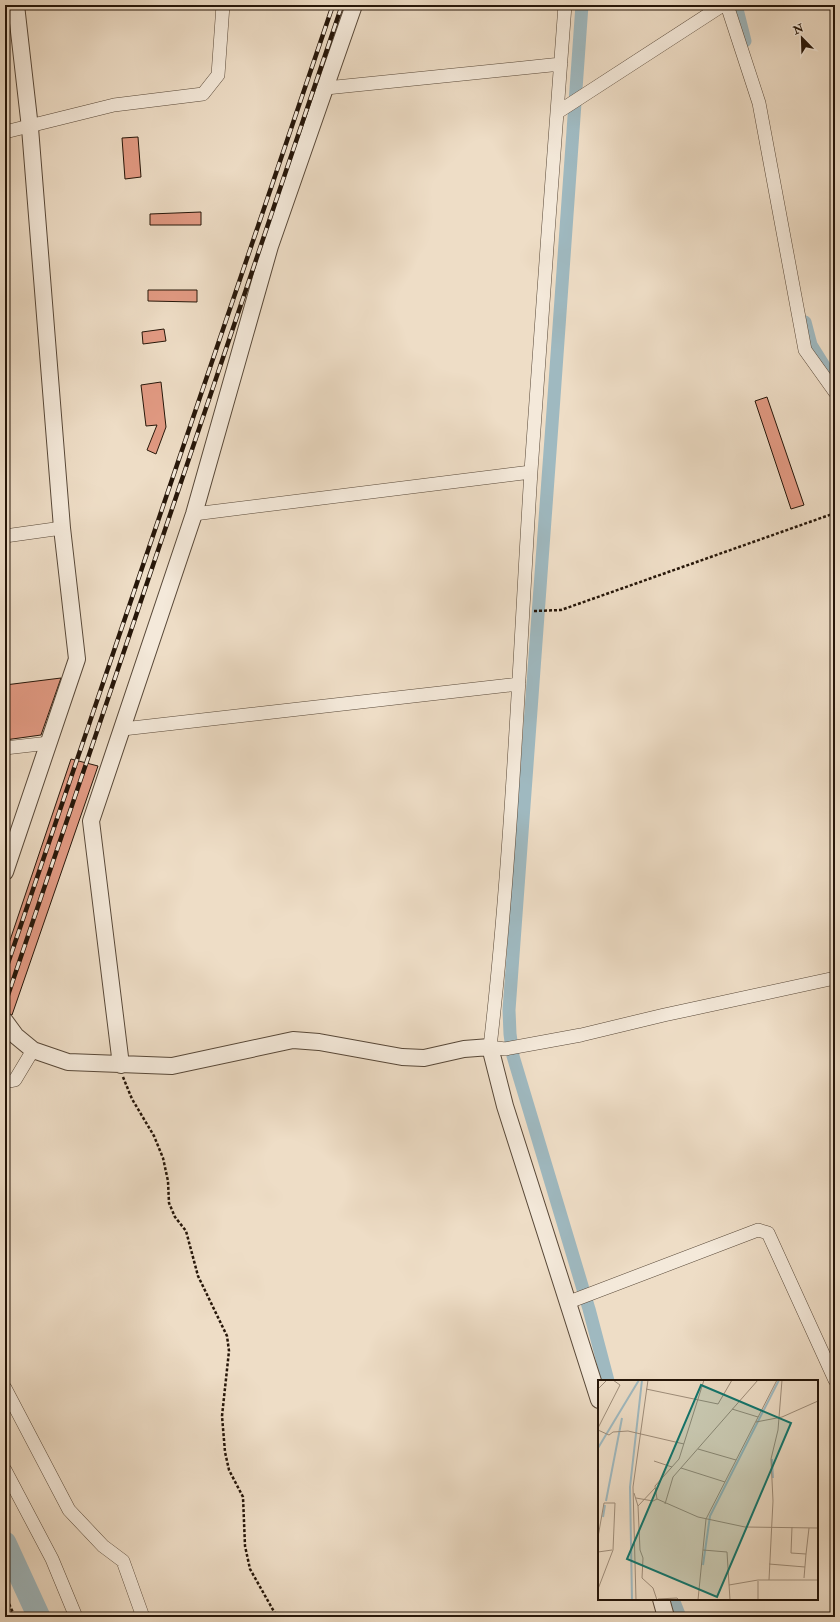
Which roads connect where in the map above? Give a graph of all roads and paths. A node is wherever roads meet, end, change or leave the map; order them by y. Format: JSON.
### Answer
{"nodes":[{"id":1,"x":16,"y":5,"type":"edge"},
{"id":2,"x":222,"y":5,"type":"edge"},
{"id":3,"x":354,"y":5,"type":"edge"},
{"id":4,"x":565,"y":5,"type":"edge"},
{"id":5,"x":723,"y":5,"type":"edge"},
{"id":6,"x":727,"y":5,"type":"edge"},
{"id":7,"x":561,"y":64,"type":"junction"},
{"id":8,"x":326,"y":88,"type":"junction"},
{"id":9,"x":562,"y":109,"type":"junction"},
{"id":10,"x":30,"y":128,"type":"junction"},
{"id":11,"x":5,"y":132,"type":"edge"},
{"id":12,"x":835,"y":392,"type":"edge"},
{"id":13,"x":531,"y":472,"type":"junction"},
{"id":14,"x":835,"y":513,"type":"edge"},
{"id":15,"x":194,"y":514,"type":"junction"},
{"id":16,"x":62,"y":528,"type":"junction"},
{"id":17,"x":5,"y":536,"type":"edge"},
{"id":18,"x":532,"y":611,"type":"dead end"},
{"id":19,"x":519,"y":684,"type":"junction"},
{"id":20,"x":123,"y":729,"type":"junction"},
{"id":21,"x":50,"y":742,"type":"junction"},
{"id":22,"x":5,"y":748,"type":"edge"},
{"id":23,"x":5,"y":872,"type":"edge"},
{"id":24,"x":835,"y":978,"type":"edge"},
{"id":25,"x":5,"y":1021,"type":"edge"},
{"id":26,"x":497,"y":1048,"type":"junction"},
{"id":27,"x":33,"y":1050,"type":"junction"},
{"id":28,"x":121,"y":1064,"type":"junction"},
{"id":29,"x":5,"y":1082,"type":"edge"},
{"id":30,"x":572,"y":1301,"type":"junction"},
{"id":31,"x":835,"y":1380,"type":"edge"},
{"id":32,"x":5,"y":1388,"type":"edge"},
{"id":33,"x":598,"y":1396,"type":"edge"},
{"id":34,"x":5,"y":1470,"type":"edge"},
{"id":35,"x":5,"y":1595,"type":"edge"},
{"id":36,"x":661,"y":1600,"type":"edge"},
{"id":37,"x":15,"y":1617,"type":"edge"},
{"id":38,"x":76,"y":1617,"type":"edge"},
{"id":39,"x":143,"y":1617,"type":"edge"},
{"id":40,"x":277,"y":1617,"type":"edge"},
{"id":41,"x":666,"y":1617,"type":"edge"}],
"edges":[{"from":1,"to":10,"type":"street"},
{"from":2,"to":10,"type":"street"},
{"from":3,"to":8,"type":"street"},
{"from":4,"to":7,"type":"street"},
{"from":5,"to":9,"type":"street"},
{"from":6,"to":12,"type":"street"},
{"from":7,"to":8,"type":"street"},
{"from":7,"to":9,"type":"street"},
{"from":8,"to":15,"type":"street"},
{"from":9,"to":13,"type":"street"},
{"from":10,"to":11,"type":"street"},
{"from":10,"to":16,"type":"street"},
{"from":13,"to":15,"type":"street"},
{"from":13,"to":19,"type":"street"},
{"from":14,"to":18,"type":"path"},
{"from":15,"to":20,"type":"street"},
{"from":16,"to":17,"type":"street"},
{"from":16,"to":21,"type":"street"},
{"from":19,"to":20,"type":"street"},
{"from":19,"to":26,"type":"street"},
{"from":20,"to":28,"type":"street"},
{"from":21,"to":22,"type":"street"},
{"from":21,"to":23,"type":"street"},
{"from":24,"to":26,"type":"street"},
{"from":25,"to":27,"type":"street"},
{"from":26,"to":28,"type":"street"},
{"from":26,"to":30,"type":"street"},
{"from":27,"to":28,"type":"street"},
{"from":27,"to":29,"type":"street"},
{"from":28,"to":40,"type":"path"},
{"from":30,"to":31,"type":"street"},
{"from":30,"to":33,"type":"street"},
{"from":32,"to":39,"type":"street"},
{"from":34,"to":38,"type":"street"},
{"from":35,"to":37,"type":"path"},
{"from":36,"to":41,"type":"street"}]}
